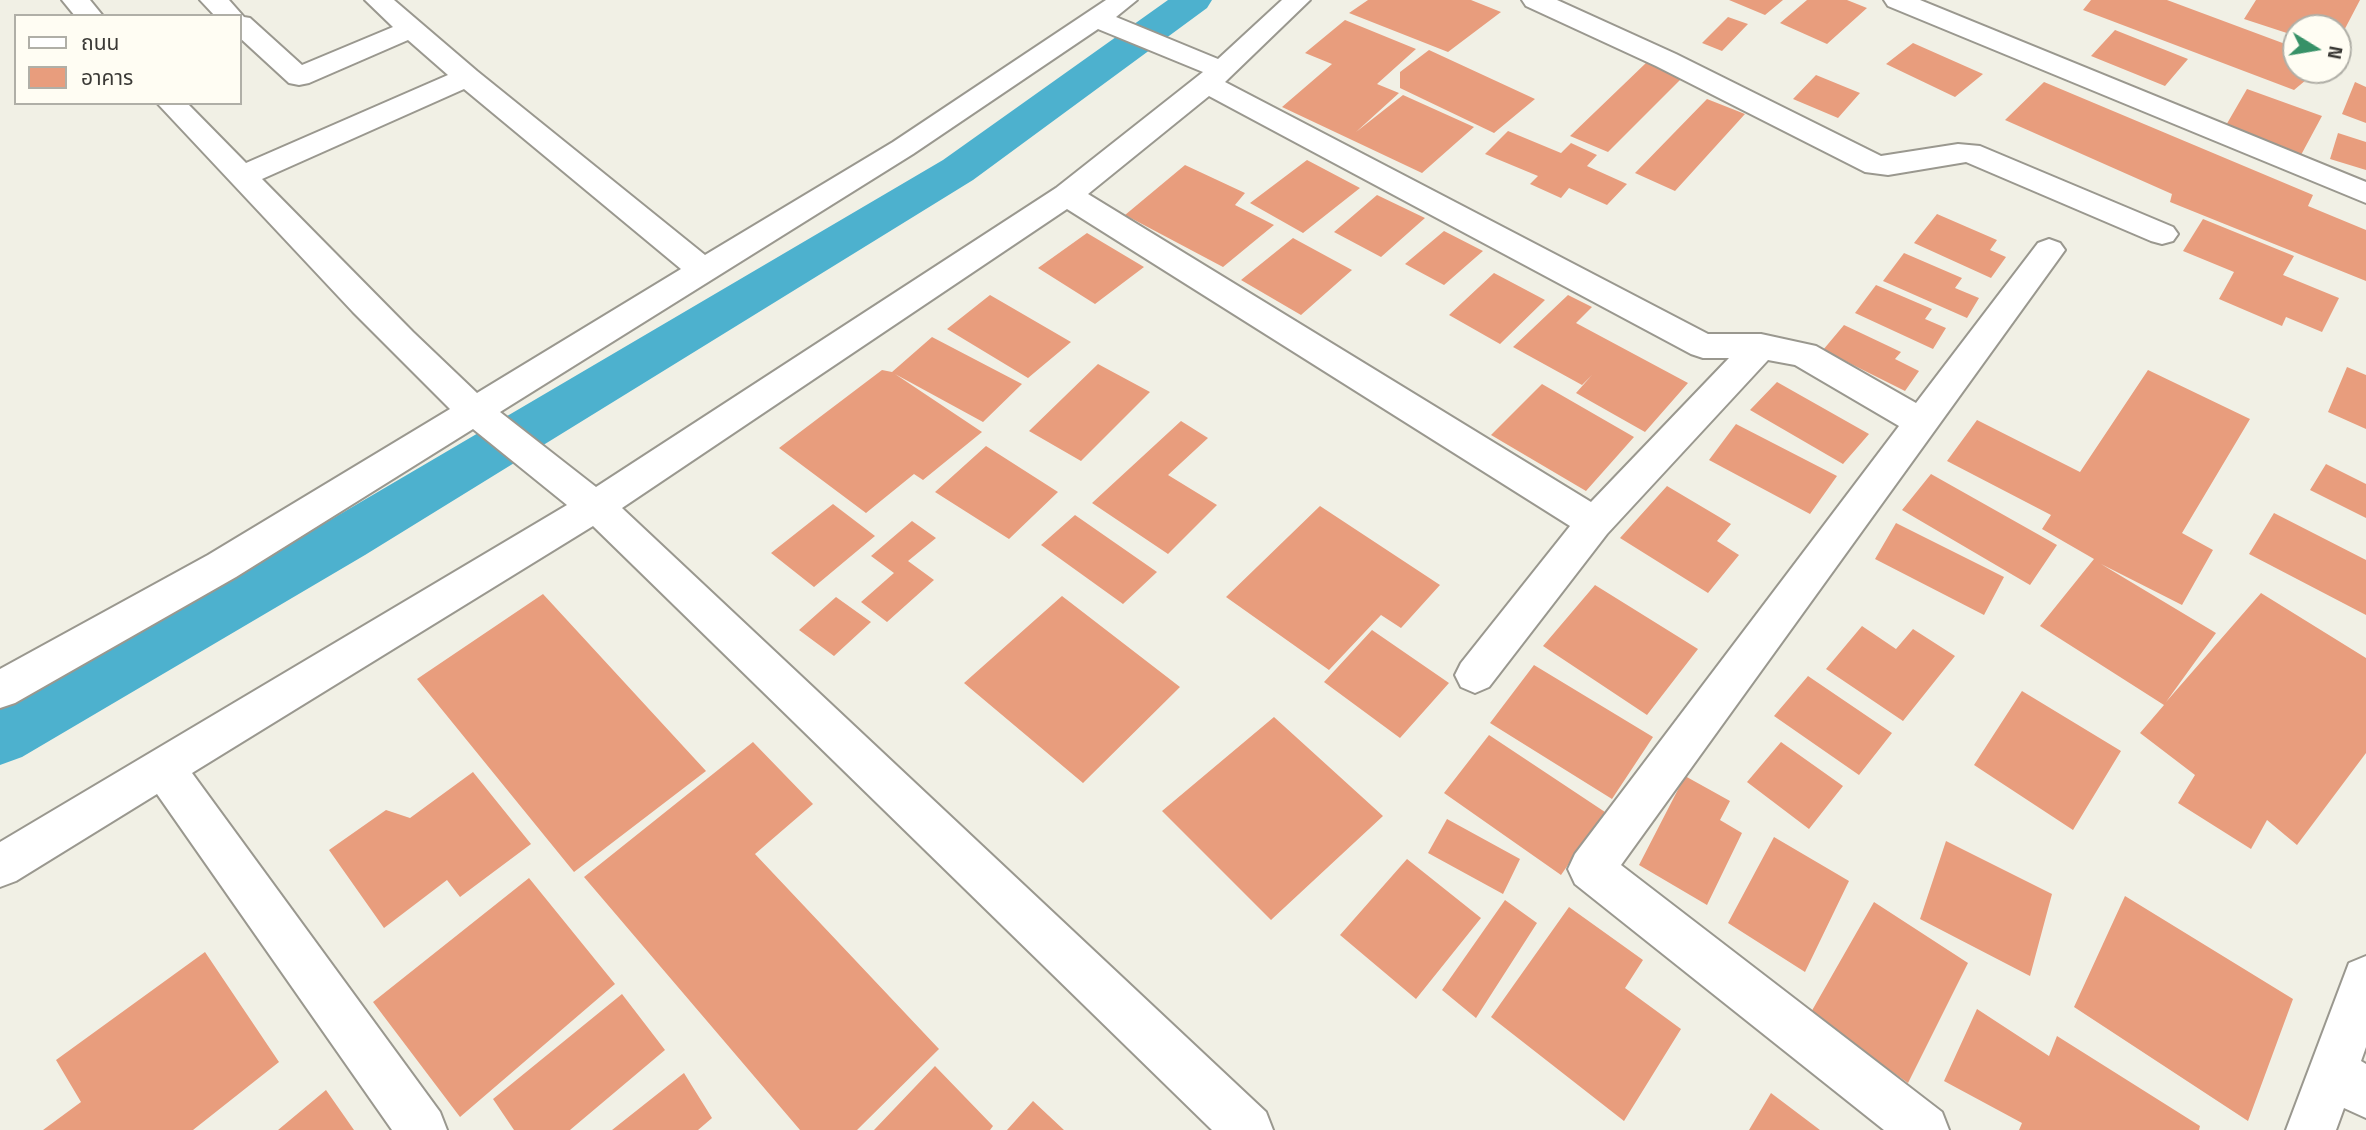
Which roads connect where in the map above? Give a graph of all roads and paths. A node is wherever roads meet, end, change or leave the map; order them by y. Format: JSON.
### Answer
{"nodes":[{"id":1,"x":75,"y":0,"type":"edge"},
{"id":2,"x":213,"y":0,"type":"edge"},
{"id":3,"x":378,"y":0,"type":"edge"},
{"id":4,"x":1124,"y":0,"type":"edge"},
{"id":5,"x":1297,"y":0,"type":"edge"},
{"id":6,"x":1535,"y":0,"type":"edge"},
{"id":7,"x":1897,"y":0,"type":"edge"},
{"id":8,"x":88,"y":14,"type":"edge"},
{"id":9,"x":229,"y":14,"type":"edge"},
{"id":10,"x":1096,"y":19,"type":"junction"},
{"id":11,"x":242,"y":26,"type":"edge"},
{"id":12,"x":410,"y":29,"type":"junction"},
{"id":13,"x":467,"y":77,"type":"junction"},
{"id":14,"x":1214,"y":77,"type":"junction"},
{"id":15,"x":173,"y":105,"type":"edge"},
{"id":16,"x":243,"y":176,"type":"junction"},
{"id":17,"x":2366,"y":193,"type":"edge"},
{"id":18,"x":1067,"y":195,"type":"junction"},
{"id":19,"x":2162,"y":234,"type":"dead end"},
{"id":20,"x":2049,"y":250,"type":"dead end"},
{"id":21,"x":702,"y":269,"type":"junction"},
{"id":22,"x":1761,"y":346,"type":"junction"},
{"id":23,"x":483,"y":419,"type":"junction"},
{"id":24,"x":1923,"y":423,"type":"junction"},
{"id":25,"x":596,"y":506,"type":"junction"},
{"id":26,"x":1594,"y":523,"type":"junction"},
{"id":27,"x":1475,"y":675,"type":"dead end"},
{"id":28,"x":0,"y":690,"type":"edge"},
{"id":29,"x":163,"y":768,"type":"junction"},
{"id":30,"x":0,"y":866,"type":"edge"},
{"id":31,"x":2366,"y":980,"type":"edge"},
{"id":32,"x":2349,"y":1082,"type":"edge"},
{"id":33,"x":422,"y":1130,"type":"edge"},
{"id":34,"x":1248,"y":1130,"type":"edge"},
{"id":35,"x":1924,"y":1130,"type":"edge"},
{"id":36,"x":2311,"y":1130,"type":"edge"}],
"edges":[{"from":1,"to":8,"type":"street"},
{"from":2,"to":9,"type":"street"},
{"from":3,"to":12,"type":"street"},
{"from":4,"to":10,"type":"street"},
{"from":5,"to":14,"type":"street"},
{"from":6,"to":19,"type":"street"},
{"from":7,"to":17,"type":"street"},
{"from":10,"to":14,"type":"street"},
{"from":10,"to":21,"type":"street"},
{"from":11,"to":12,"type":"street"},
{"from":12,"to":13,"type":"street"},
{"from":13,"to":16,"type":"street"},
{"from":13,"to":21,"type":"street"},
{"from":14,"to":18,"type":"street"},
{"from":14,"to":22,"type":"street"},
{"from":15,"to":16,"type":"street"},
{"from":16,"to":23,"type":"street"},
{"from":18,"to":25,"type":"street"},
{"from":18,"to":26,"type":"street"},
{"from":20,"to":24,"type":"street"},
{"from":21,"to":23,"type":"street"},
{"from":22,"to":24,"type":"street"},
{"from":22,"to":26,"type":"street"},
{"from":23,"to":25,"type":"street"},
{"from":23,"to":28,"type":"street"},
{"from":24,"to":35,"type":"street"},
{"from":25,"to":29,"type":"street"},
{"from":25,"to":34,"type":"street"},
{"from":26,"to":27,"type":"street"},
{"from":29,"to":30,"type":"street"},
{"from":29,"to":33,"type":"street"},
{"from":31,"to":32,"type":"street"},
{"from":32,"to":36,"type":"street"}]}
